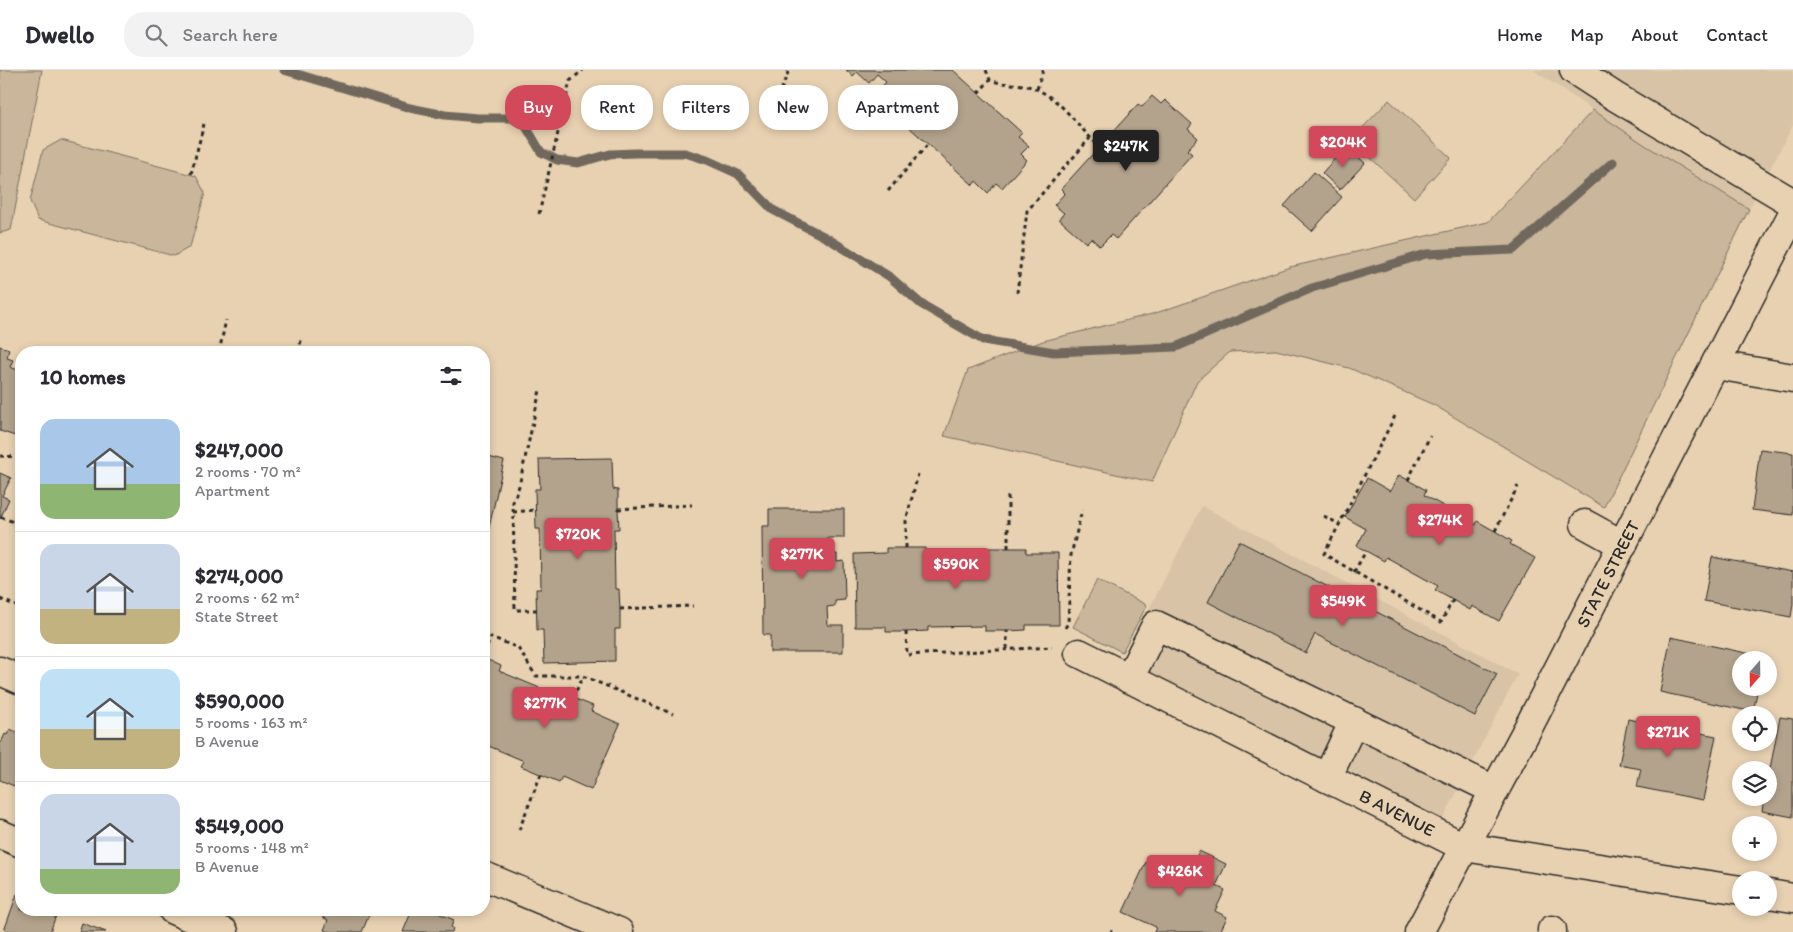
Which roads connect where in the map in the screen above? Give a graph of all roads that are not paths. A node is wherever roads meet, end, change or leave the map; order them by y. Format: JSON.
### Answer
{"nodes":[{"id":1,"x":1574,"y":70,"type":"edge"},
{"id":2,"x":1793,"y":203,"type":"edge"},
{"id":3,"x":1793,"y":213,"type":"edge"},
{"id":4,"x":1716,"y":365,"type":"junction"},
{"id":5,"x":1793,"y":378,"type":"edge"},
{"id":6,"x":1585,"y":524,"type":"dead end"},
{"id":7,"x":1623,"y":545,"type":"junction"},
{"id":8,"x":1079,"y":653,"type":"dead end"},
{"id":9,"x":0,"y":671,"type":"edge"},
{"id":10,"x":15,"y":677,"type":"edge"},
{"id":11,"x":1129,"y":679,"type":"junction"},
{"id":12,"x":1354,"y":722,"type":"junction"},
{"id":13,"x":1327,"y":778,"type":"junction"},
{"id":14,"x":1494,"y":790,"type":"junction"},
{"id":15,"x":0,"y":834,"type":"edge"},
{"id":16,"x":15,"y":841,"type":"edge"},
{"id":17,"x":1464,"y":847,"type":"junction"},
{"id":18,"x":490,"y":878,"type":"edge"},
{"id":19,"x":1732,"y":889,"type":"edge"},
{"id":20,"x":1777,"y":895,"type":"edge"},
{"id":21,"x":1793,"y":898,"type":"edge"},
{"id":22,"x":179,"y":919,"type":"edge"},
{"id":23,"x":224,"y":932,"type":"edge"},
{"id":24,"x":619,"y":932,"type":"edge"},
{"id":25,"x":1419,"y":932,"type":"edge"}],
"edges":[{"from":1,"to":2,"type":"street"},
{"from":3,"to":4,"type":"street","name":"STATE STREET"},
{"from":4,"to":5,"type":"street"},
{"from":4,"to":7,"type":"street","name":"STATE STREET"},
{"from":6,"to":7,"type":"street"},
{"from":7,"to":14,"type":"street","name":"STATE STREET"},
{"from":8,"to":11,"type":"street","name":"B AVENUE"},
{"from":9,"to":10,"type":"street"},
{"from":11,"to":12,"type":"street"},
{"from":11,"to":13,"type":"street","name":"B AVENUE"},
{"from":12,"to":13,"type":"street"},
{"from":12,"to":14,"type":"street"},
{"from":13,"to":17,"type":"street","name":"B AVENUE"},
{"from":14,"to":17,"type":"street","name":"STATE STREET"},
{"from":15,"to":16,"type":"street"},
{"from":17,"to":19,"type":"street","name":"B AVENUE"},
{"from":17,"to":25,"type":"street","name":"STATE STREET"},
{"from":18,"to":24,"type":"street"},
{"from":20,"to":21,"type":"street"},
{"from":22,"to":23,"type":"street"}]}
